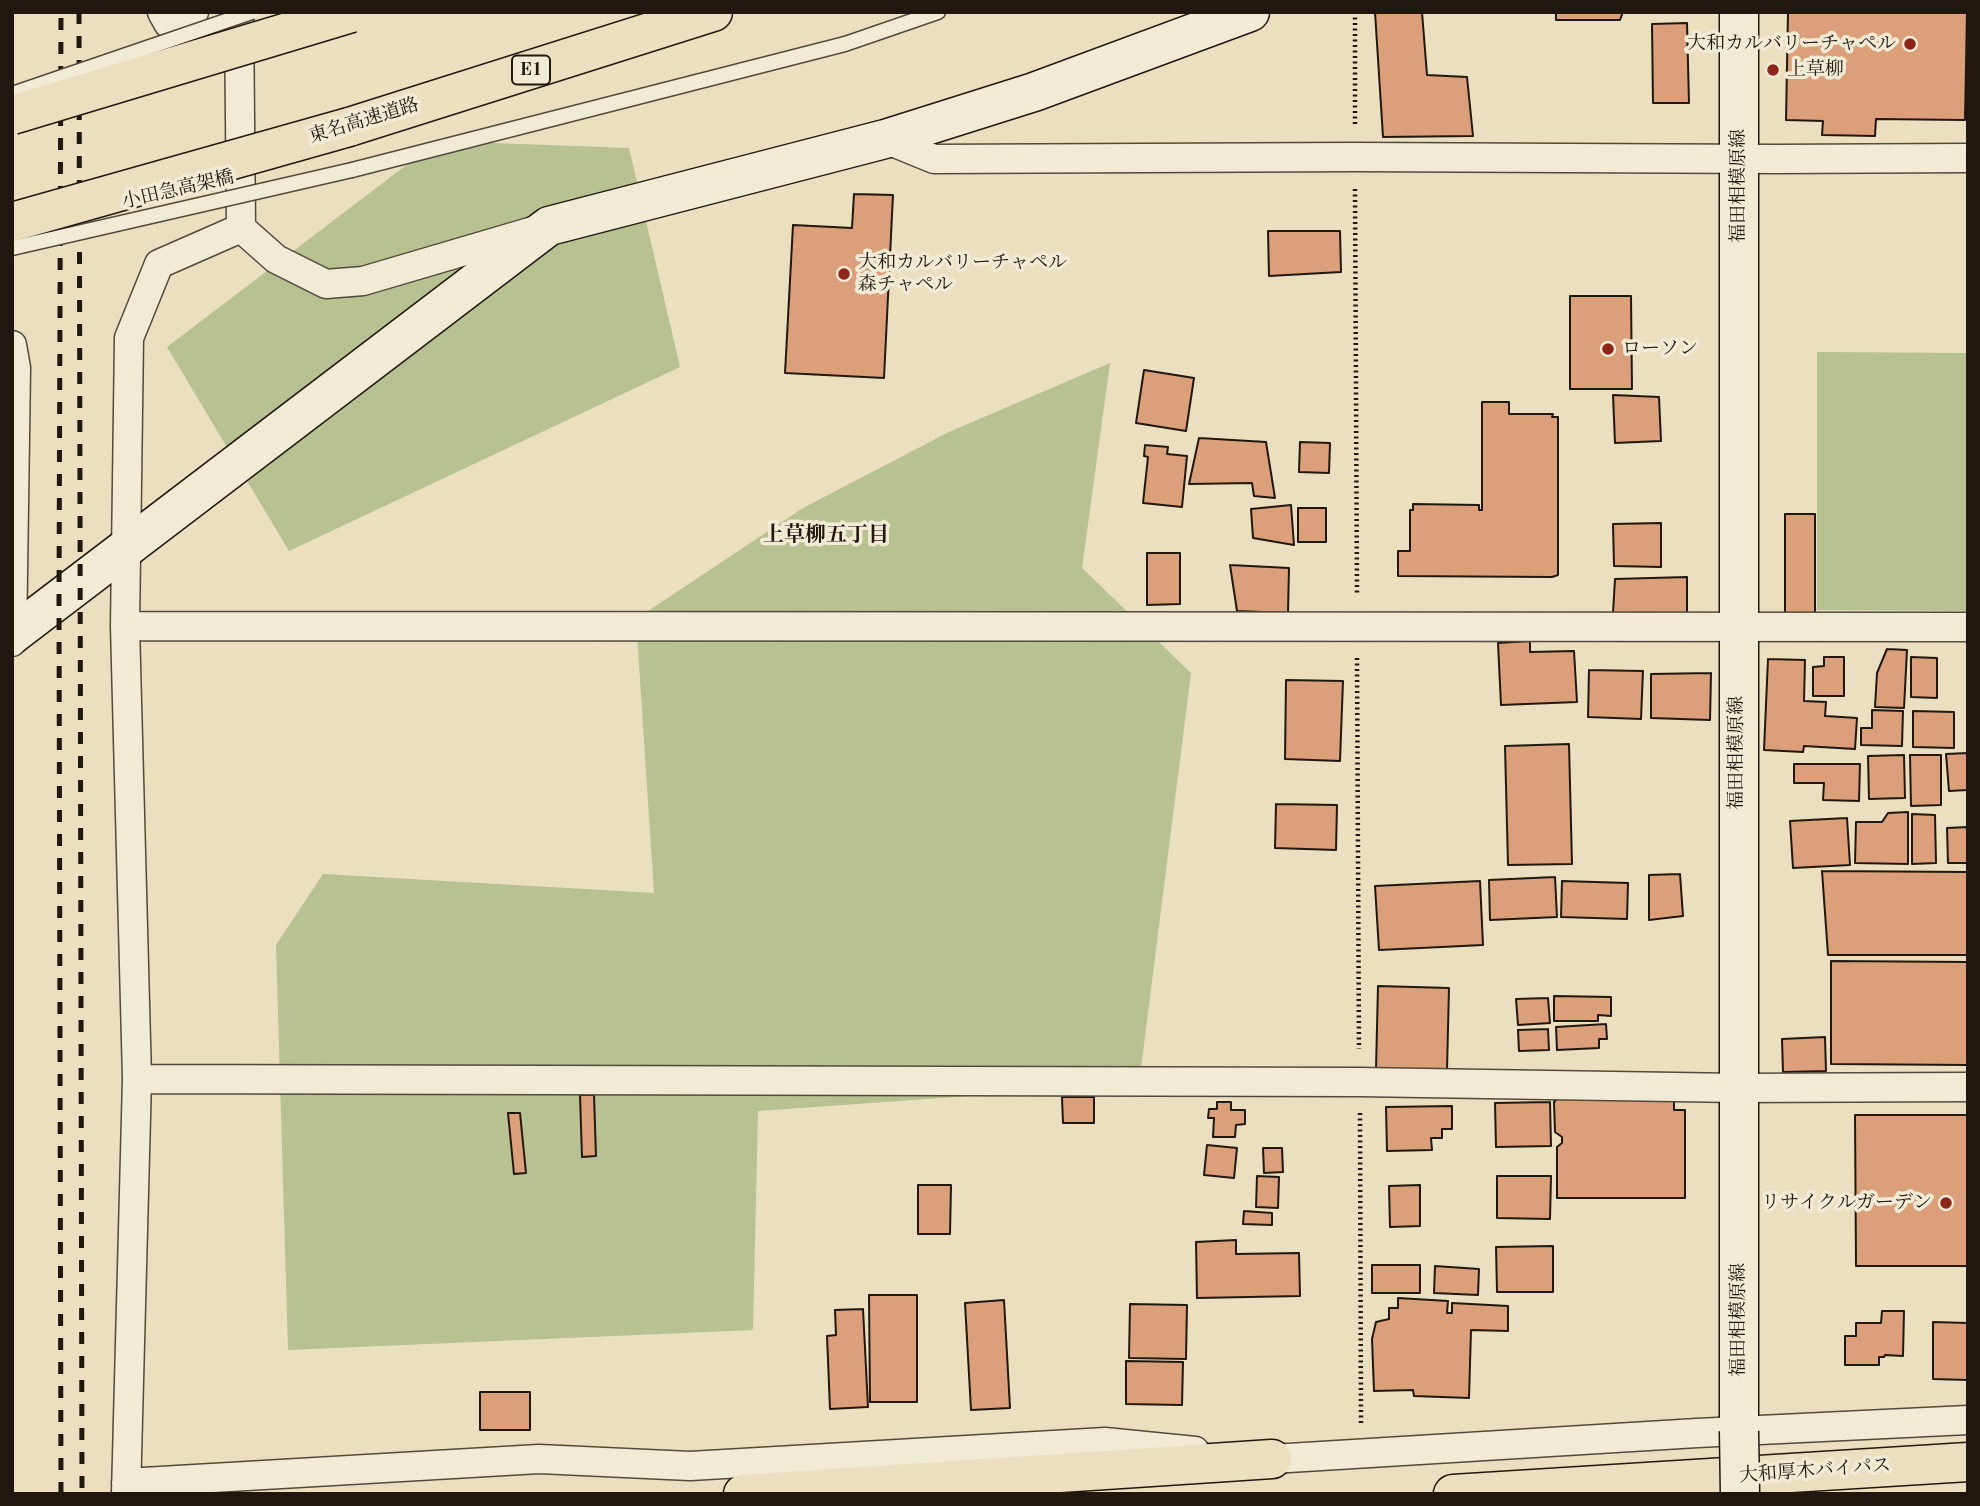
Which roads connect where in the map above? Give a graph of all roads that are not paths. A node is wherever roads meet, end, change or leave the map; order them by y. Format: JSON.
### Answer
{"nodes":[{"id":1,"x":162,"y":12,"type":"edge"},
{"id":2,"x":194,"y":12,"type":"edge"},
{"id":3,"x":239,"y":12,"type":"edge"},
{"id":4,"x":252,"y":12,"type":"edge"},
{"id":5,"x":713,"y":12,"type":"edge"},
{"id":6,"x":938,"y":12,"type":"edge"},
{"id":7,"x":1250,"y":12,"type":"edge"},
{"id":8,"x":1739,"y":12,"type":"edge"},
{"id":9,"x":352,"y":13,"type":"edge"},
{"id":10,"x":12,"y":94,"type":"edge"},
{"id":11,"x":12,"y":115,"type":"edge"},
{"id":12,"x":885,"y":139,"type":"junction"},
{"id":13,"x":1968,"y":158,"type":"edge"},
{"id":14,"x":1739,"y":159,"type":"junction"},
{"id":15,"x":12,"y":222,"type":"edge"},
{"id":16,"x":549,"y":226,"type":"junction"},
{"id":17,"x":241,"y":228,"type":"junction"},
{"id":18,"x":12,"y":248,"type":"edge"},
{"id":19,"x":12,"y":345,"type":"edge"},
{"id":20,"x":125,"y":550,"type":"junction"},
{"id":21,"x":125,"y":626,"type":"junction"},
{"id":22,"x":1737,"y":627,"type":"junction"},
{"id":23,"x":1968,"y":627,"type":"edge"},
{"id":24,"x":12,"y":635,"type":"edge"},
{"id":25,"x":12,"y":642,"type":"edge"},
{"id":26,"x":137,"y":1079,"type":"junction"},
{"id":27,"x":1968,"y":1087,"type":"edge"},
{"id":28,"x":1738,"y":1088,"type":"junction"},
{"id":29,"x":1968,"y":1420,"type":"edge"},
{"id":30,"x":1738,"y":1431,"type":"junction"},
{"id":31,"x":1272,"y":1459,"type":"junction"},
{"id":32,"x":1968,"y":1462,"type":"edge"},
{"id":33,"x":126,"y":1488,"type":"edge"},
{"id":34,"x":743,"y":1494,"type":"edge"},
{"id":35,"x":1453,"y":1494,"type":"edge"},
{"id":36,"x":1740,"y":1494,"type":"edge"}],
"edges":[{"from":1,"to":2,"type":"street"},
{"from":3,"to":17,"type":"street"},
{"from":4,"to":10,"type":"lane","bridge":true},
{"from":5,"to":15,"type":"highway","name":"東名高速道路","number":"E1","bridge":true},
{"from":6,"to":18,"type":"lane","name":"小田急高架橋","bridge":true},
{"from":7,"to":12,"type":"street"},
{"from":8,"to":14,"type":"street","name":"福田相模原線"},
{"from":9,"to":11,"type":"highway","bridge":true},
{"from":12,"to":14,"type":"street"},
{"from":12,"to":16,"type":"street"},
{"from":13,"to":14,"type":"street"},
{"from":14,"to":22,"type":"street","name":"福田相模原線"},
{"from":16,"to":17,"type":"street"},
{"from":16,"to":20,"type":"street"},
{"from":17,"to":20,"type":"street"},
{"from":19,"to":24,"type":"street"},
{"from":20,"to":21,"type":"street"},
{"from":20,"to":24,"type":"street"},
{"from":21,"to":22,"type":"street"},
{"from":21,"to":26,"type":"street"},
{"from":22,"to":23,"type":"street"},
{"from":22,"to":28,"type":"street","name":"福田相模原線"},
{"from":24,"to":25,"type":"street"},
{"from":26,"to":28,"type":"street"},
{"from":26,"to":33,"type":"street"},
{"from":27,"to":28,"type":"street"},
{"from":28,"to":30,"type":"street","name":"福田相模原線"},
{"from":29,"to":30,"type":"street"},
{"from":30,"to":31,"type":"street"},
{"from":30,"to":36,"type":"street","name":"福田相模原線","bridge":true},
{"from":31,"to":33,"type":"street"},
{"from":31,"to":34,"type":"highway"},
{"from":32,"to":35,"type":"highway","name":"大和厚木バイパス"}]}
